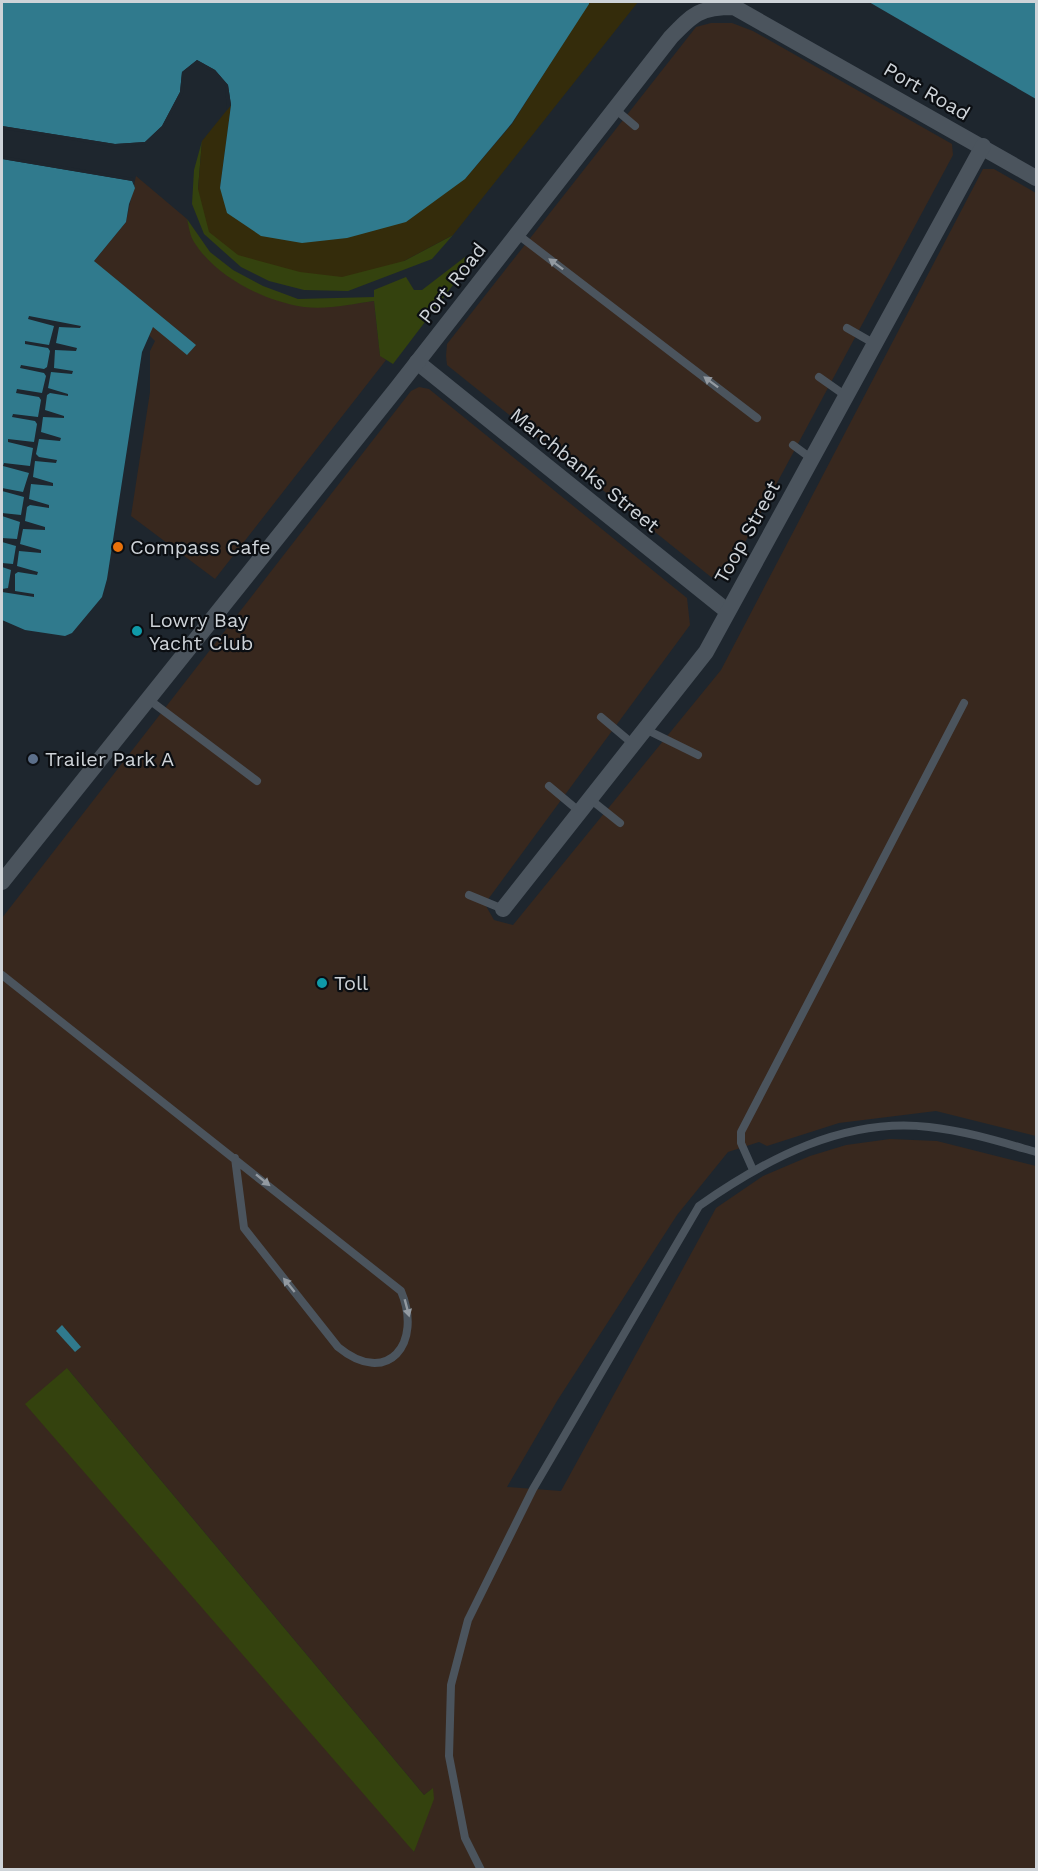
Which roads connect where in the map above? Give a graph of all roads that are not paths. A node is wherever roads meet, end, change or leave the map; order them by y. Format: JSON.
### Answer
{"nodes":[{"id":1,"x":615,"y":109,"type":"junction"},
{"id":2,"x":635,"y":126,"type":"dead end"},
{"id":3,"x":983,"y":146,"type":"junction"},
{"id":4,"x":1036,"y":178,"type":"edge"},
{"id":5,"x":517,"y":234,"type":"junction"},
{"id":6,"x":847,"y":328,"type":"dead end"},
{"id":7,"x":874,"y":344,"type":"junction"},
{"id":8,"x":417,"y":362,"type":"junction"},
{"id":9,"x":819,"y":377,"type":"dead end"},
{"id":10,"x":846,"y":396,"type":"junction"},
{"id":11,"x":757,"y":418,"type":"dead end"},
{"id":12,"x":793,"y":445,"type":"dead end"},
{"id":13,"x":812,"y":459,"type":"junction"},
{"id":14,"x":727,"y":611,"type":"junction"},
{"id":15,"x":148,"y":699,"type":"junction"},
{"id":16,"x":964,"y":703,"type":"dead end"},
{"id":17,"x":601,"y":717,"type":"dead end"},
{"id":18,"x":645,"y":729,"type":"junction"},
{"id":19,"x":633,"y":744,"type":"junction"},
{"id":20,"x":698,"y":755,"type":"dead end"},
{"id":21,"x":256,"y":781,"type":"dead end"},
{"id":22,"x":549,"y":786,"type":"dead end"},
{"id":23,"x":585,"y":806,"type":"junction"},
{"id":24,"x":620,"y":823,"type":"dead end"},
{"id":25,"x":2,"y":882,"type":"edge"},
{"id":26,"x":469,"y":895,"type":"dead end"},
{"id":27,"x":503,"y":909,"type":"joint"},
{"id":28,"x":2,"y":975,"type":"edge"},
{"id":29,"x":1036,"y":1152,"type":"edge"},
{"id":30,"x":235,"y":1158,"type":"junction"},
{"id":31,"x":753,"y":1170,"type":"junction"},
{"id":32,"x":481,"y":1869,"type":"edge"}],
"edges":[{"from":1,"to":2,"type":"lane"},
{"from":1,"to":3,"type":"street","name":"Port Road"},
{"from":1,"to":5,"type":"street","name":"Port Road"},
{"from":3,"to":4,"type":"street","name":"Port Road"},
{"from":3,"to":7,"type":"street","name":"Toop Street"},
{"from":5,"to":8,"type":"street","name":"Port Road"},
{"from":11,"to":5,"type":"lane","one_way":true},
{"from":6,"to":7,"type":"lane"},
{"from":7,"to":10,"type":"street","name":"Toop Street"},
{"from":8,"to":14,"type":"street","name":"Marchbanks Street"},
{"from":8,"to":15,"type":"street","name":"Port Road"},
{"from":9,"to":10,"type":"lane"},
{"from":10,"to":13,"type":"street","name":"Toop Street"},
{"from":12,"to":13,"type":"lane"},
{"from":13,"to":14,"type":"street","name":"Toop Street"},
{"from":14,"to":18,"type":"street","name":"Toop Street"},
{"from":15,"to":21,"type":"lane"},
{"from":15,"to":25,"type":"street","name":"Port Road"},
{"from":16,"to":31,"type":"lane"},
{"from":17,"to":19,"type":"lane"},
{"from":18,"to":19,"type":"street","name":"Toop Street"},
{"from":18,"to":20,"type":"lane"},
{"from":19,"to":23,"type":"street","name":"Toop Street"},
{"from":22,"to":23,"type":"lane"},
{"from":23,"to":24,"type":"lane"},
{"from":23,"to":27,"type":"street","name":"Toop Street"},
{"from":26,"to":27,"type":"lane"},
{"from":28,"to":30,"type":"lane"},
{"from":29,"to":31,"type":"lane"},
{"from":30,"to":30,"type":"lane","one_way":true},
{"from":31,"to":32,"type":"lane"}]}
